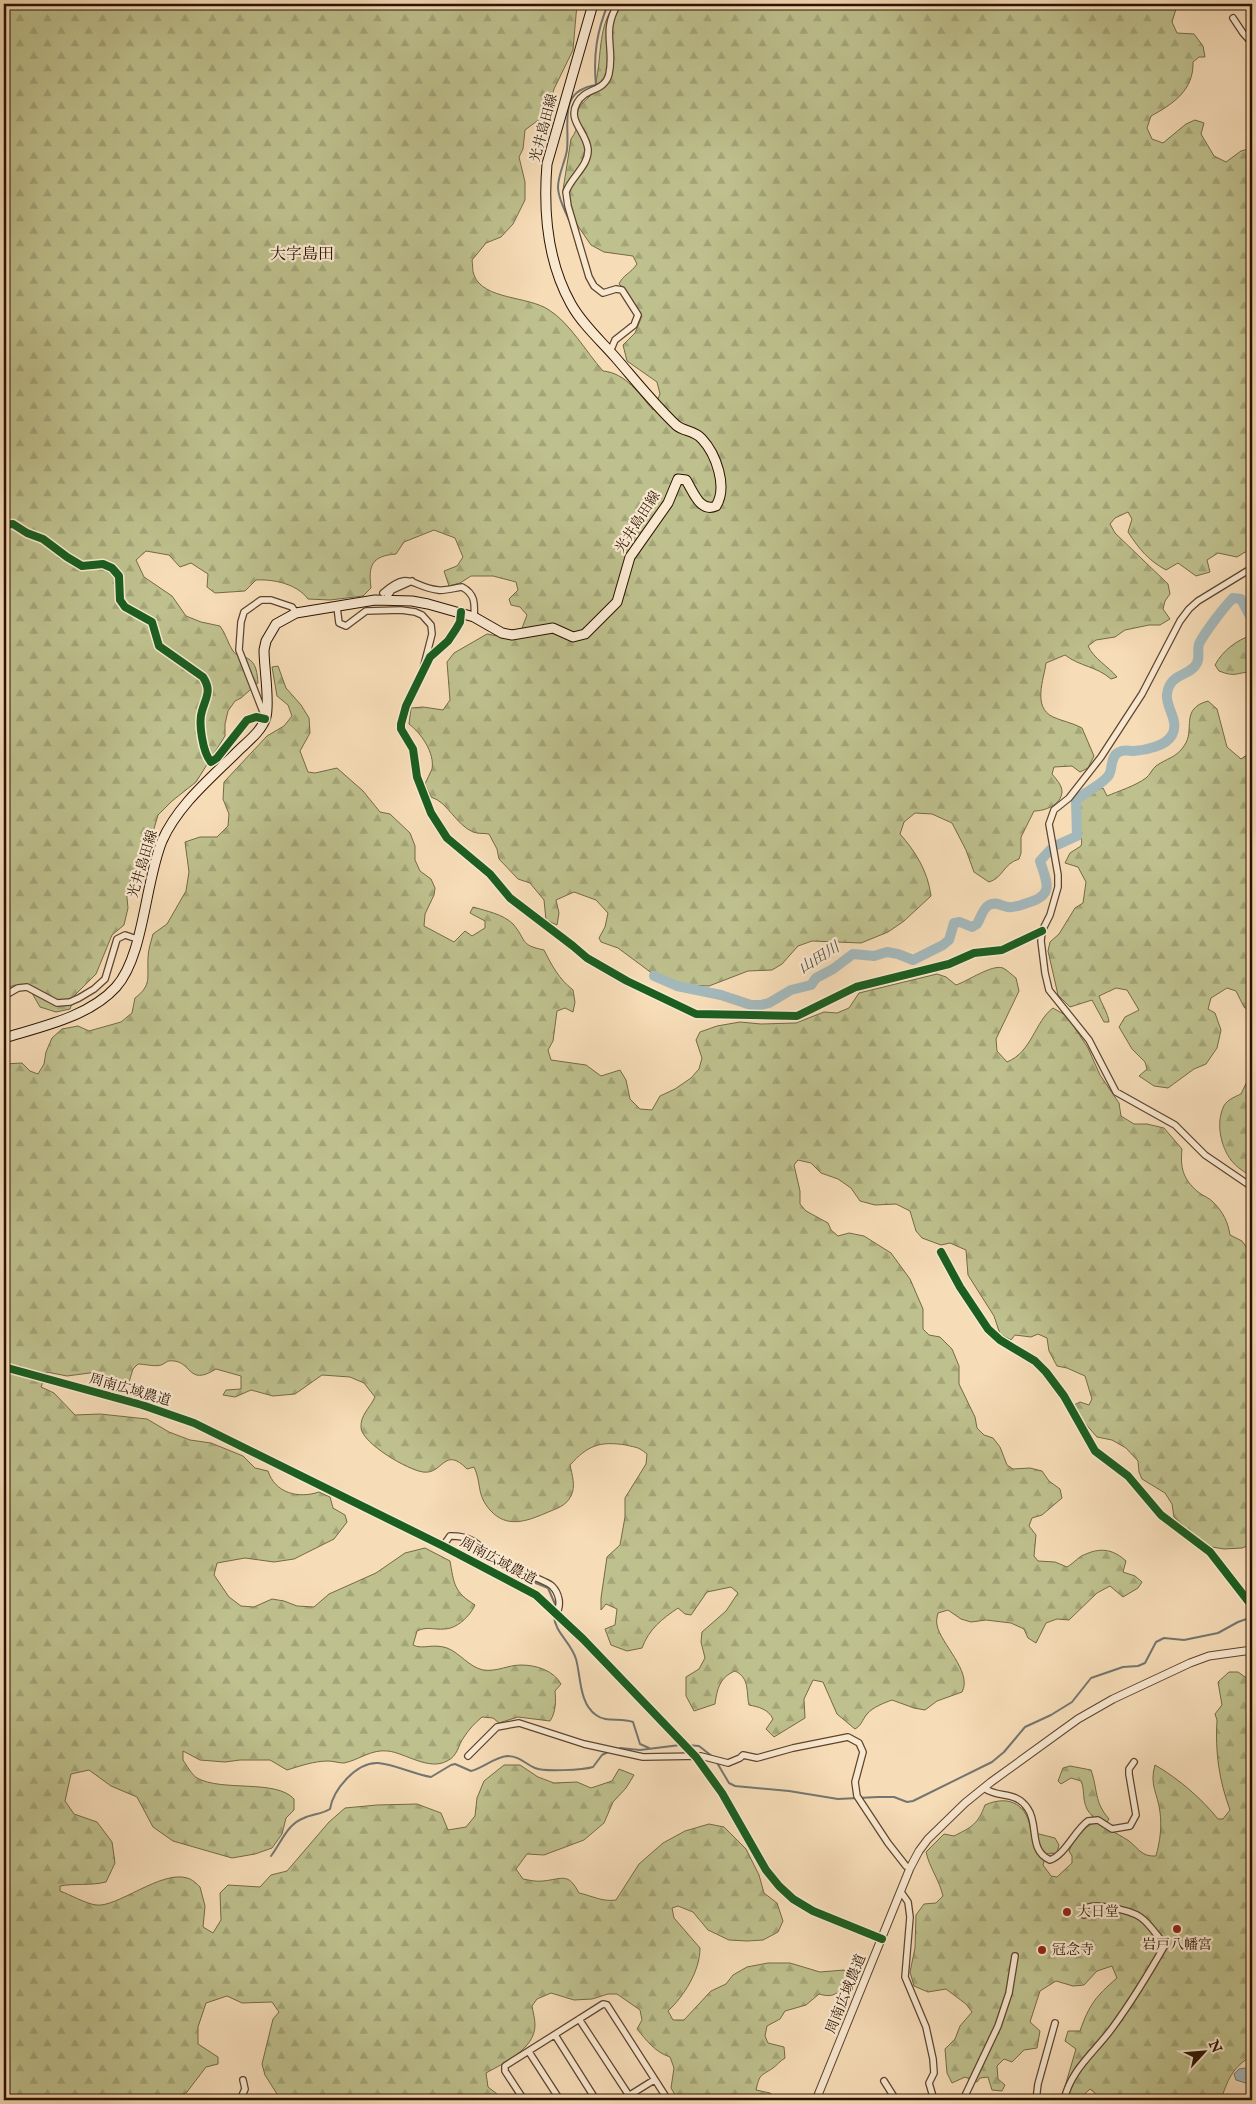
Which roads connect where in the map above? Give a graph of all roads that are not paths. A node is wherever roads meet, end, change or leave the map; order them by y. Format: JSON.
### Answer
{"nodes":[{"id":1,"x":593,"y":4,"type":"edge"},
{"id":2,"x":618,"y":4,"type":"edge"},
{"id":3,"x":1238,"y":4,"type":"edge"},
{"id":4,"x":1252,"y":4,"type":"edge"},
{"id":5,"x":1234,"y":18,"type":"dead end"},
{"id":6,"x":1252,"y":43,"type":"edge"},
{"id":7,"x":563,"y":107,"type":"junction"},
{"id":8,"x":573,"y":110,"type":"junction"},
{"id":9,"x":610,"y":352,"type":"junction"},
{"id":10,"x":4,"y":525,"type":"edge"},
{"id":11,"x":1252,"y":568,"type":"edge"},
{"id":12,"x":384,"y":596,"type":"junction"},
{"id":13,"x":337,"y":607,"type":"junction"},
{"id":14,"x":461,"y":612,"type":"junction"},
{"id":15,"x":296,"y":613,"type":"junction"},
{"id":16,"x":474,"y":617,"type":"junction"},
{"id":17,"x":422,"y":674,"type":"junction"},
{"id":18,"x":265,"y":719,"type":"junction"},
{"id":19,"x":1042,"y":930,"type":"junction"},
{"id":20,"x":137,"y":939,"type":"junction"},
{"id":21,"x":4,"y":996,"type":"edge"},
{"id":22,"x":4,"y":1038,"type":"edge"},
{"id":23,"x":1252,"y":1187,"type":"edge"},
{"id":24,"x":941,"y":1252,"type":"dead end"},
{"id":25,"x":47,"y":1379,"type":"tunnel mouth"},
{"id":26,"x":443,"y":1546,"type":"junction"},
{"id":27,"x":1252,"y":1606,"type":"edge"},
{"id":28,"x":556,"y":1614,"type":"junction"},
{"id":29,"x":1252,"y":1650,"type":"edge"},
{"id":30,"x":468,"y":1756,"type":"dead end"},
{"id":31,"x":696,"y":1757,"type":"junction"},
{"id":32,"x":1134,"y":1762,"type":"dead end"},
{"id":33,"x":984,"y":1788,"type":"junction"},
{"id":34,"x":910,"y":1868,"type":"junction"},
{"id":35,"x":901,"y":1892,"type":"junction"},
{"id":36,"x":1084,"y":1915,"type":"dead end"},
{"id":37,"x":882,"y":1939,"type":"junction"},
{"id":38,"x":1015,"y":1956,"type":"dead end"},
{"id":39,"x":579,"y":2019,"type":"junction"},
{"id":40,"x":1055,"y":2023,"type":"dead end"},
{"id":41,"x":554,"y":2035,"type":"junction"},
{"id":42,"x":529,"y":2052,"type":"junction"},
{"id":43,"x":243,"y":2080,"type":"dead end"},
{"id":44,"x":654,"y":2080,"type":"junction"},
{"id":45,"x":884,"y":2081,"type":"dead end"},
{"id":46,"x":631,"y":2098,"type":"edge"},
{"id":47,"x":240,"y":2100,"type":"edge"},
{"id":48,"x":524,"y":2100,"type":"edge"},
{"id":49,"x":560,"y":2100,"type":"edge"},
{"id":50,"x":596,"y":2100,"type":"edge"},
{"id":51,"x":622,"y":2100,"type":"edge"},
{"id":52,"x":668,"y":2100,"type":"edge"},
{"id":53,"x":816,"y":2100,"type":"edge"},
{"id":54,"x":896,"y":2100,"type":"edge"},
{"id":55,"x":934,"y":2100,"type":"edge"},
{"id":56,"x":963,"y":2100,"type":"edge"},
{"id":57,"x":1036,"y":2100,"type":"edge"},
{"id":58,"x":1064,"y":2100,"type":"edge"}],
"edges":[{"from":1,"to":7,"type":"main road","name":"光井島田線"},
{"from":2,"to":8,"type":"street"},
{"from":3,"to":4,"type":"street"},
{"from":5,"to":6,"type":"street"},
{"from":7,"to":8,"type":"street"},
{"from":7,"to":9,"type":"main road","name":"光井島田線"},
{"from":8,"to":9,"type":"street"},
{"from":9,"to":16,"type":"main road","name":"光井島田線"},
{"from":10,"to":18,"type":"street"},
{"from":11,"to":19,"type":"street"},
{"from":12,"to":13,"type":"main road","name":"光井島田線"},
{"from":12,"to":14,"type":"main road","name":"光井島田線"},
{"from":12,"to":16,"type":"street"},
{"from":13,"to":15,"type":"main road","name":"光井島田線"},
{"from":13,"to":17,"type":"street"},
{"from":14,"to":16,"type":"main road","name":"光井島田線"},
{"from":14,"to":17,"type":"street"},
{"from":15,"to":18,"type":"main road","name":"光井島田線"},
{"from":15,"to":18,"type":"street"},
{"from":17,"to":19,"type":"street"},
{"from":18,"to":20,"type":"main road","name":"光井島田線"},
{"from":19,"to":23,"type":"street"},
{"from":20,"to":21,"type":"street"},
{"from":20,"to":22,"type":"main road","name":"光井島田線"},
{"from":24,"to":27,"type":"street"},
{"from":25,"to":26,"type":"street","name":"周南広域農道"},
{"from":26,"to":28,"type":"street","name":"周南広域農道"},
{"from":26,"to":28,"type":"street"},
{"from":28,"to":31,"type":"street","name":"周南広域農道"},
{"from":29,"to":33,"type":"street"},
{"from":30,"to":31,"type":"street"},
{"from":31,"to":34,"type":"street"},
{"from":31,"to":37,"type":"street","name":"周南広域農道"},
{"from":32,"to":33,"type":"street"},
{"from":33,"to":34,"type":"street"},
{"from":34,"to":35,"type":"street"},
{"from":35,"to":37,"type":"street"},
{"from":35,"to":55,"type":"street"},
{"from":36,"to":58,"type":"street"},
{"from":37,"to":53,"type":"street","name":"周南広域農道"},
{"from":38,"to":56,"type":"street"},
{"from":39,"to":41,"type":"street"},
{"from":39,"to":44,"type":"street"},
{"from":39,"to":46,"type":"street"},
{"from":40,"to":57,"type":"street"},
{"from":41,"to":42,"type":"street"},
{"from":41,"to":50,"type":"street"},
{"from":42,"to":48,"type":"street"},
{"from":42,"to":49,"type":"street"},
{"from":43,"to":47,"type":"street"},
{"from":44,"to":46,"type":"street"},
{"from":44,"to":52,"type":"street"},
{"from":45,"to":54,"type":"street"},
{"from":46,"to":51,"type":"street"}]}
